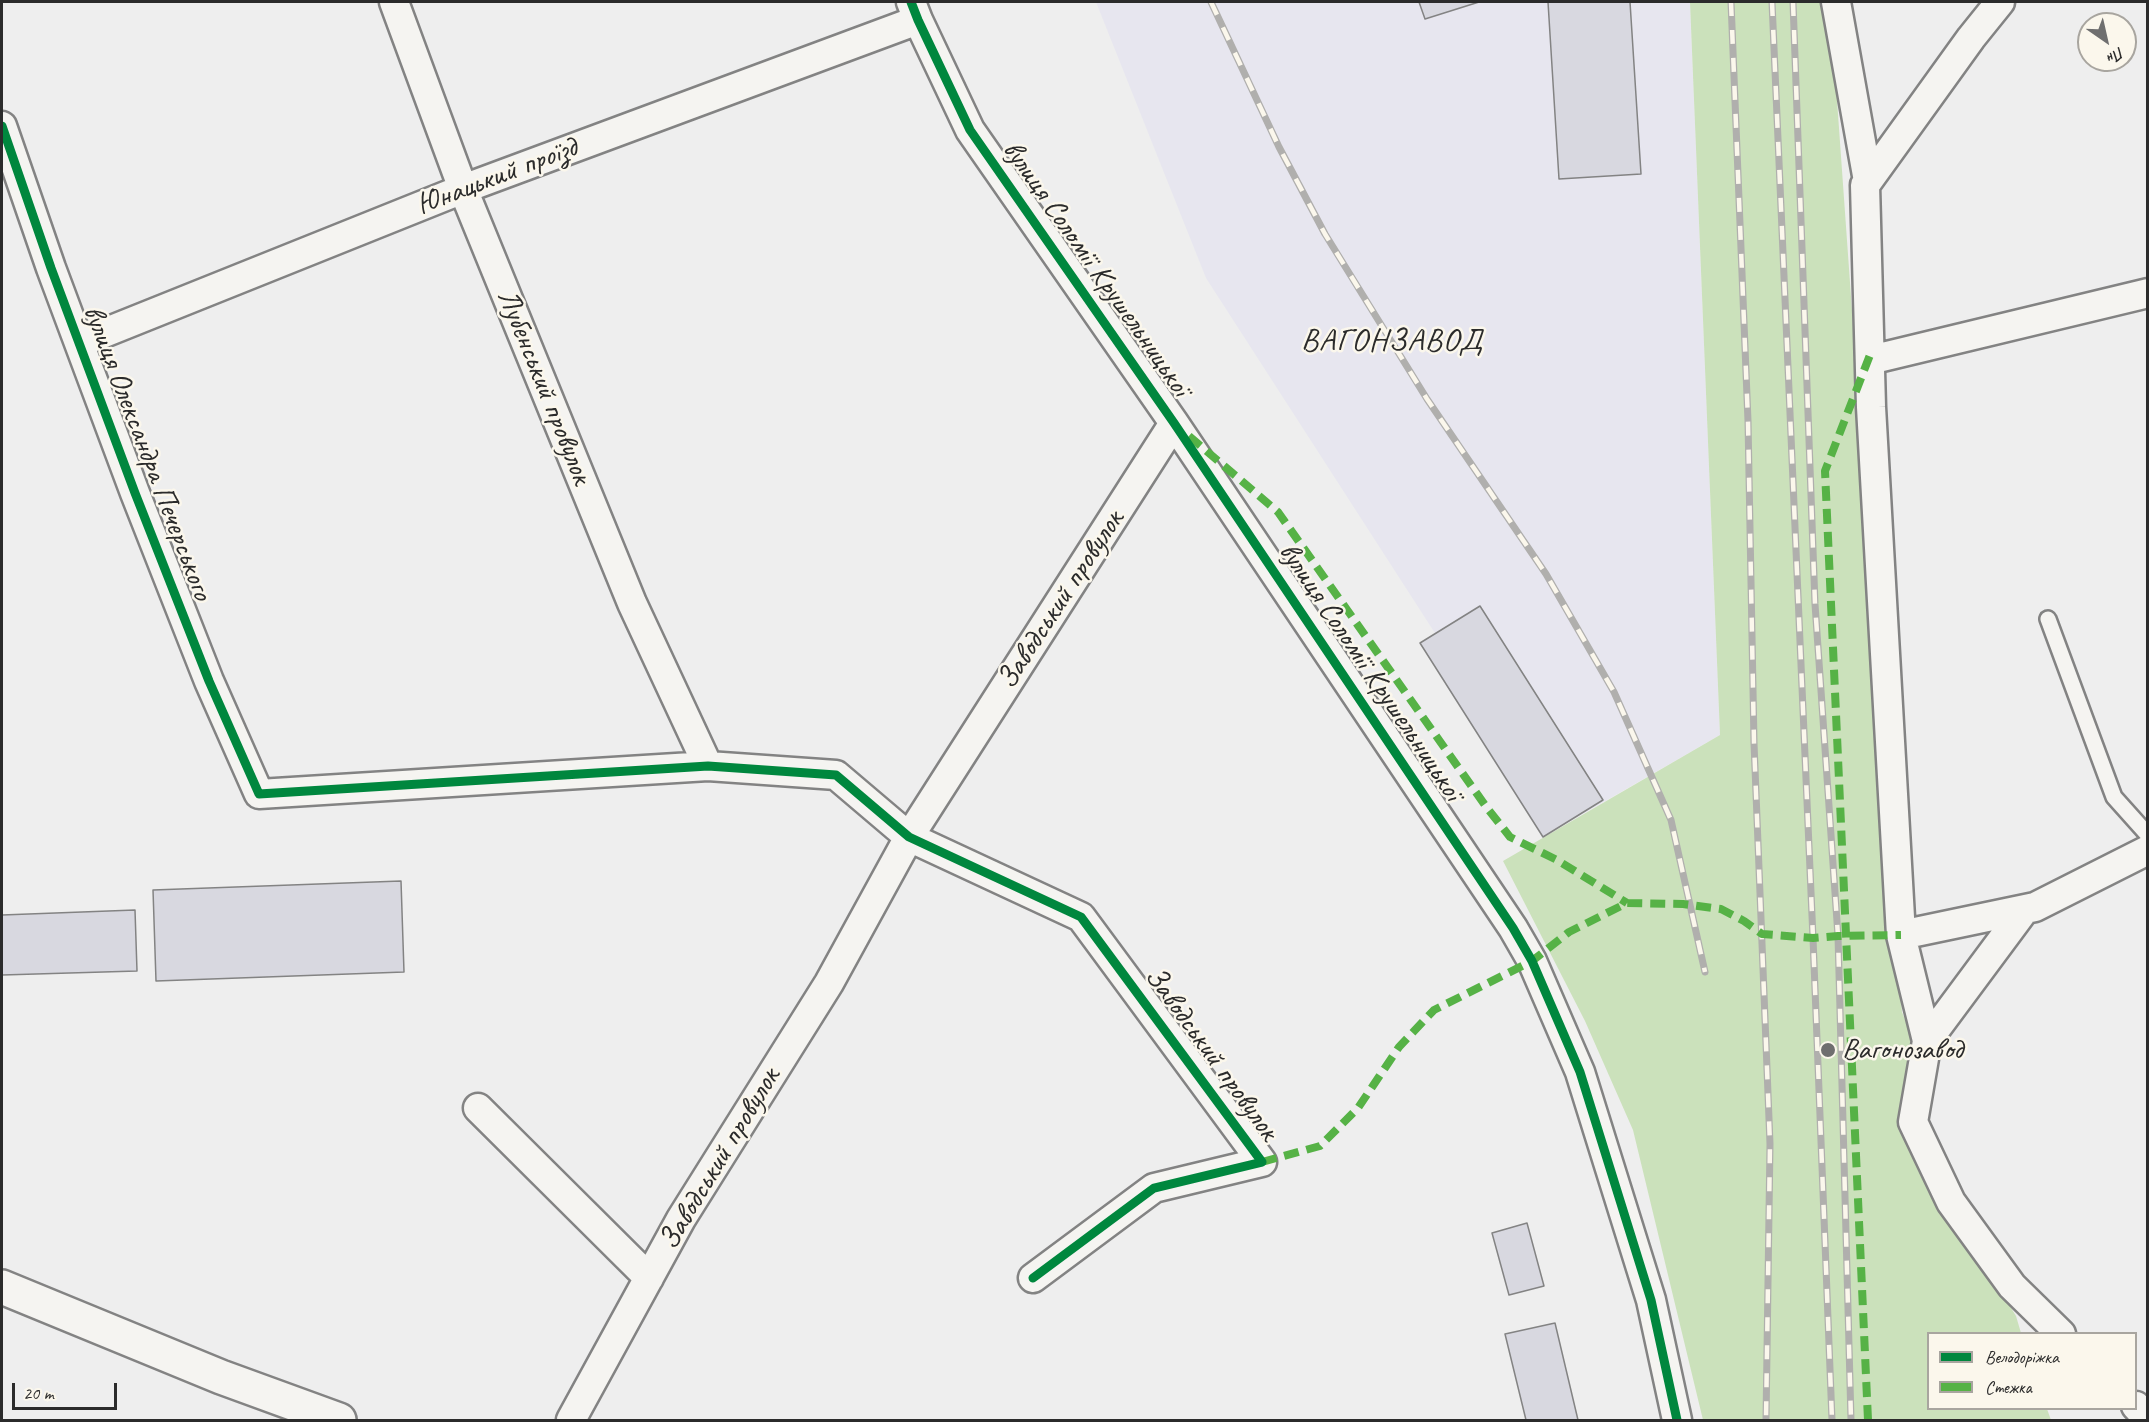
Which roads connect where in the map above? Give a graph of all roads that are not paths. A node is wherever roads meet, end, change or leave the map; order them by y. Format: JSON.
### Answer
{"nodes":[{"id":1,"x":394,"y":2,"type":"edge"},
{"id":2,"x":1836,"y":2,"type":"edge"},
{"id":3,"x":2000,"y":2,"type":"edge"},
{"id":4,"x":914,"y":11,"type":"edge"},
{"id":5,"x":2,"y":126,"type":"edge"},
{"id":6,"x":1868,"y":181,"type":"junction"},
{"id":7,"x":463,"y":189,"type":"junction"},
{"id":8,"x":2148,"y":293,"type":"edge"},
{"id":9,"x":79,"y":343,"type":"junction"},
{"id":10,"x":1870,"y":360,"type":"junction"},
{"id":11,"x":1174,"y":423,"type":"junction"},
{"id":12,"x":2048,"y":619,"type":"dead end"},
{"id":13,"x":708,"y":766,"type":"junction"},
{"id":14,"x":2148,"y":835,"type":"edge"},
{"id":15,"x":909,"y":837,"type":"junction"},
{"id":16,"x":2148,"y":850,"type":"edge"},
{"id":17,"x":2025,"y":909,"type":"junction"},
{"id":18,"x":1900,"y":935,"type":"junction"},
{"id":19,"x":1927,"y":1041,"type":"junction"},
{"id":20,"x":478,"y":1108,"type":"dead end"},
{"id":21,"x":649,"y":1278,"type":"junction"},
{"id":22,"x":1033,"y":1278,"type":"dead end"},
{"id":23,"x":2,"y":1287,"type":"edge"},
{"id":24,"x":2059,"y":1332,"type":"edge"},
{"id":25,"x":2137,"y":1407,"type":"edge"},
{"id":26,"x":2148,"y":1419,"type":"edge"},
{"id":27,"x":339,"y":1420,"type":"edge"},
{"id":28,"x":571,"y":1420,"type":"edge"},
{"id":29,"x":1677,"y":1420,"type":"edge"}],
"edges":[{"from":1,"to":7,"type":"street","name":"Лубенський провулок"},
{"from":2,"to":6,"type":"street"},
{"from":3,"to":6,"type":"street"},
{"from":4,"to":7,"type":"street","name":"Юнацький проїзд"},
{"from":4,"to":11,"type":"street","name":"вулиця Соломії Крушельницької"},
{"from":5,"to":9,"type":"street","name":"вулиця Олександра Печерського"},
{"from":6,"to":10,"type":"street"},
{"from":7,"to":9,"type":"street","name":"Юнацький проїзд"},
{"from":7,"to":13,"type":"street","name":"Лубенський провулок"},
{"from":8,"to":10,"type":"street"},
{"from":9,"to":13,"type":"street","name":"вулиця Олександра Печерського"},
{"from":10,"to":18,"type":"street"},
{"from":11,"to":15,"type":"street","name":"Заводський провулок"},
{"from":11,"to":29,"type":"street","name":"вулиця Соломії Крушельницької"},
{"from":12,"to":14,"type":"lane"},
{"from":13,"to":15,"type":"street"},
{"from":15,"to":21,"type":"street","name":"Заводський провулок"},
{"from":15,"to":22,"type":"street","name":"Заводський провулок"},
{"from":16,"to":17,"type":"street"},
{"from":17,"to":18,"type":"street"},
{"from":17,"to":19,"type":"street"},
{"from":18,"to":19,"type":"street"},
{"from":19,"to":24,"type":"street"},
{"from":20,"to":21,"type":"street"},
{"from":21,"to":28,"type":"street","name":"Заводський провулок"},
{"from":23,"to":27,"type":"street"},
{"from":25,"to":26,"type":"street"}]}
